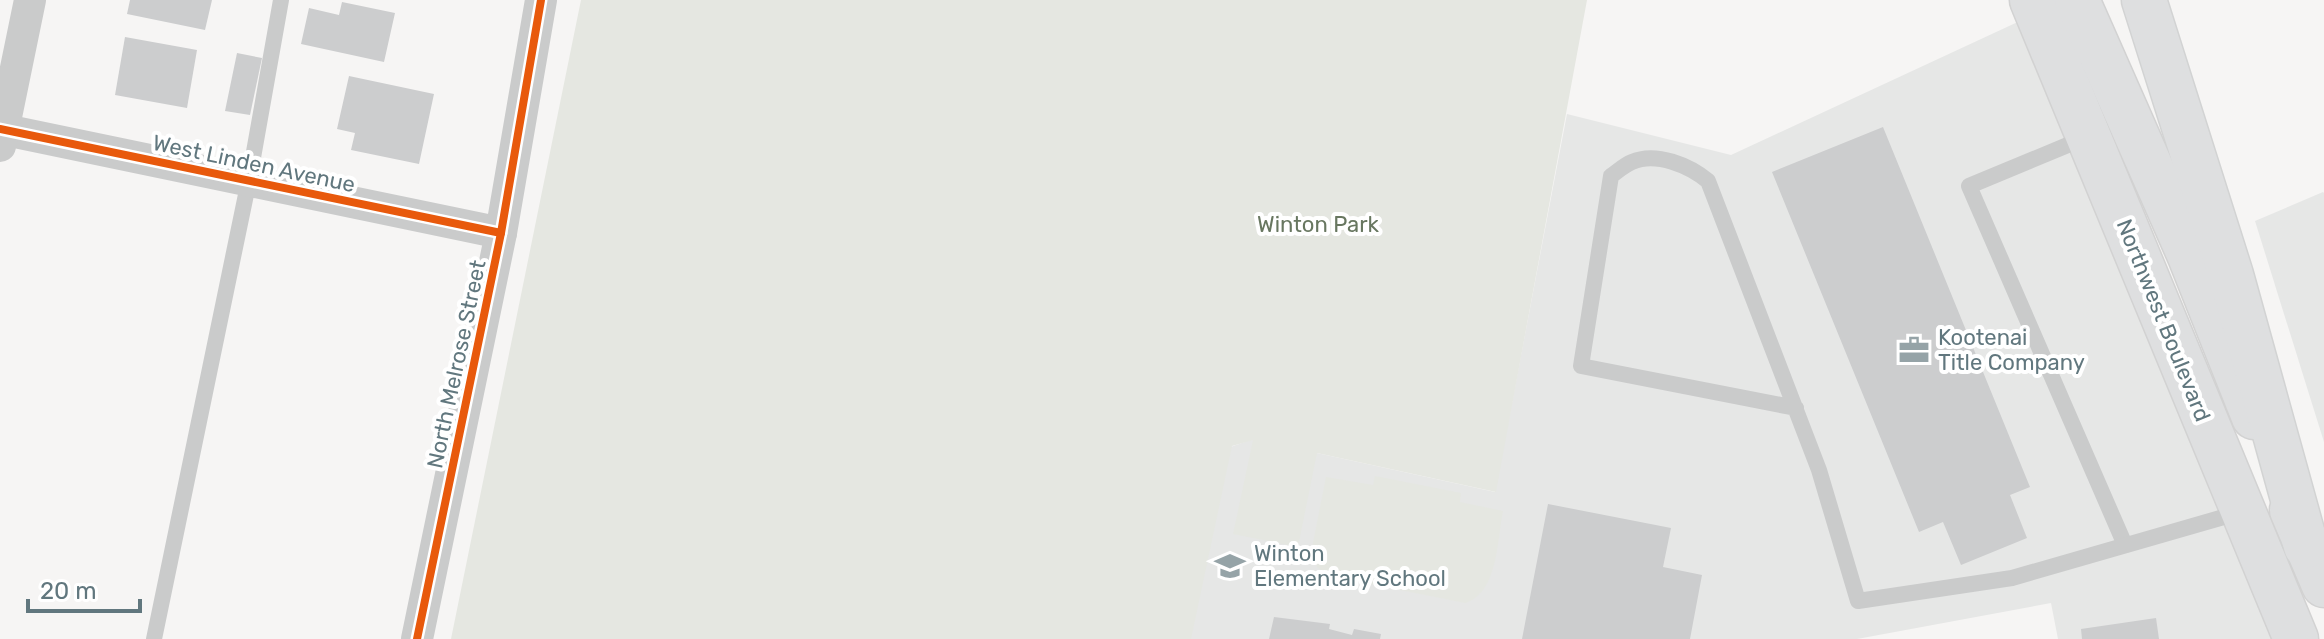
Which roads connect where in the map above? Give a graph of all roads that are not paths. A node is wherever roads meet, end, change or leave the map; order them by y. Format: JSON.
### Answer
{"nodes":[{"id":1,"x":30,"y":0,"type":"edge"},
{"id":2,"x":281,"y":0,"type":"edge"},
{"id":3,"x":541,"y":0,"type":"edge"},
{"id":4,"x":2032,"y":0,"type":"edge"},
{"id":5,"x":2077,"y":0,"type":"edge"},
{"id":6,"x":2144,"y":0,"type":"edge"},
{"id":7,"x":1,"y":135,"type":"edge"},
{"id":8,"x":2088,"y":136,"type":"junction"},
{"id":9,"x":249,"y":180,"type":"junction"},
{"id":10,"x":501,"y":233,"type":"junction"},
{"id":11,"x":1796,"y":408,"type":"junction"},
{"id":12,"x":2243,"y":512,"type":"junction"},
{"id":13,"x":2125,"y":545,"type":"junction"},
{"id":14,"x":2306,"y":546,"type":"junction"},
{"id":15,"x":2324,"y":585,"type":"edge"},
{"id":16,"x":154,"y":639,"type":"edge"},
{"id":17,"x":417,"y":639,"type":"edge"},
{"id":18,"x":2296,"y":639,"type":"edge"}],
"edges":[{"from":1,"to":7,"type":"street"},
{"from":2,"to":9,"type":"lane"},
{"from":3,"to":10,"type":"street","name":"North Melrose Street"},
{"from":4,"to":8,"type":"main road","name":"Northwest Boulevard"},
{"from":5,"to":14,"type":"main road"},
{"from":6,"to":14,"type":"main road"},
{"from":7,"to":9,"type":"street","name":"West Linden Avenue"},
{"from":8,"to":12,"type":"main road","name":"Northwest Boulevard"},
{"from":8,"to":13,"type":"lane"},
{"from":9,"to":10,"type":"street","name":"West Linden Avenue"},
{"from":9,"to":16,"type":"lane"},
{"from":10,"to":17,"type":"street","name":"North Melrose Street"},
{"from":11,"to":11,"type":"lane"},
{"from":11,"to":13,"type":"lane"},
{"from":12,"to":13,"type":"lane"},
{"from":12,"to":18,"type":"main road","name":"Northwest Boulevard"},
{"from":14,"to":15,"type":"main road"}]}
